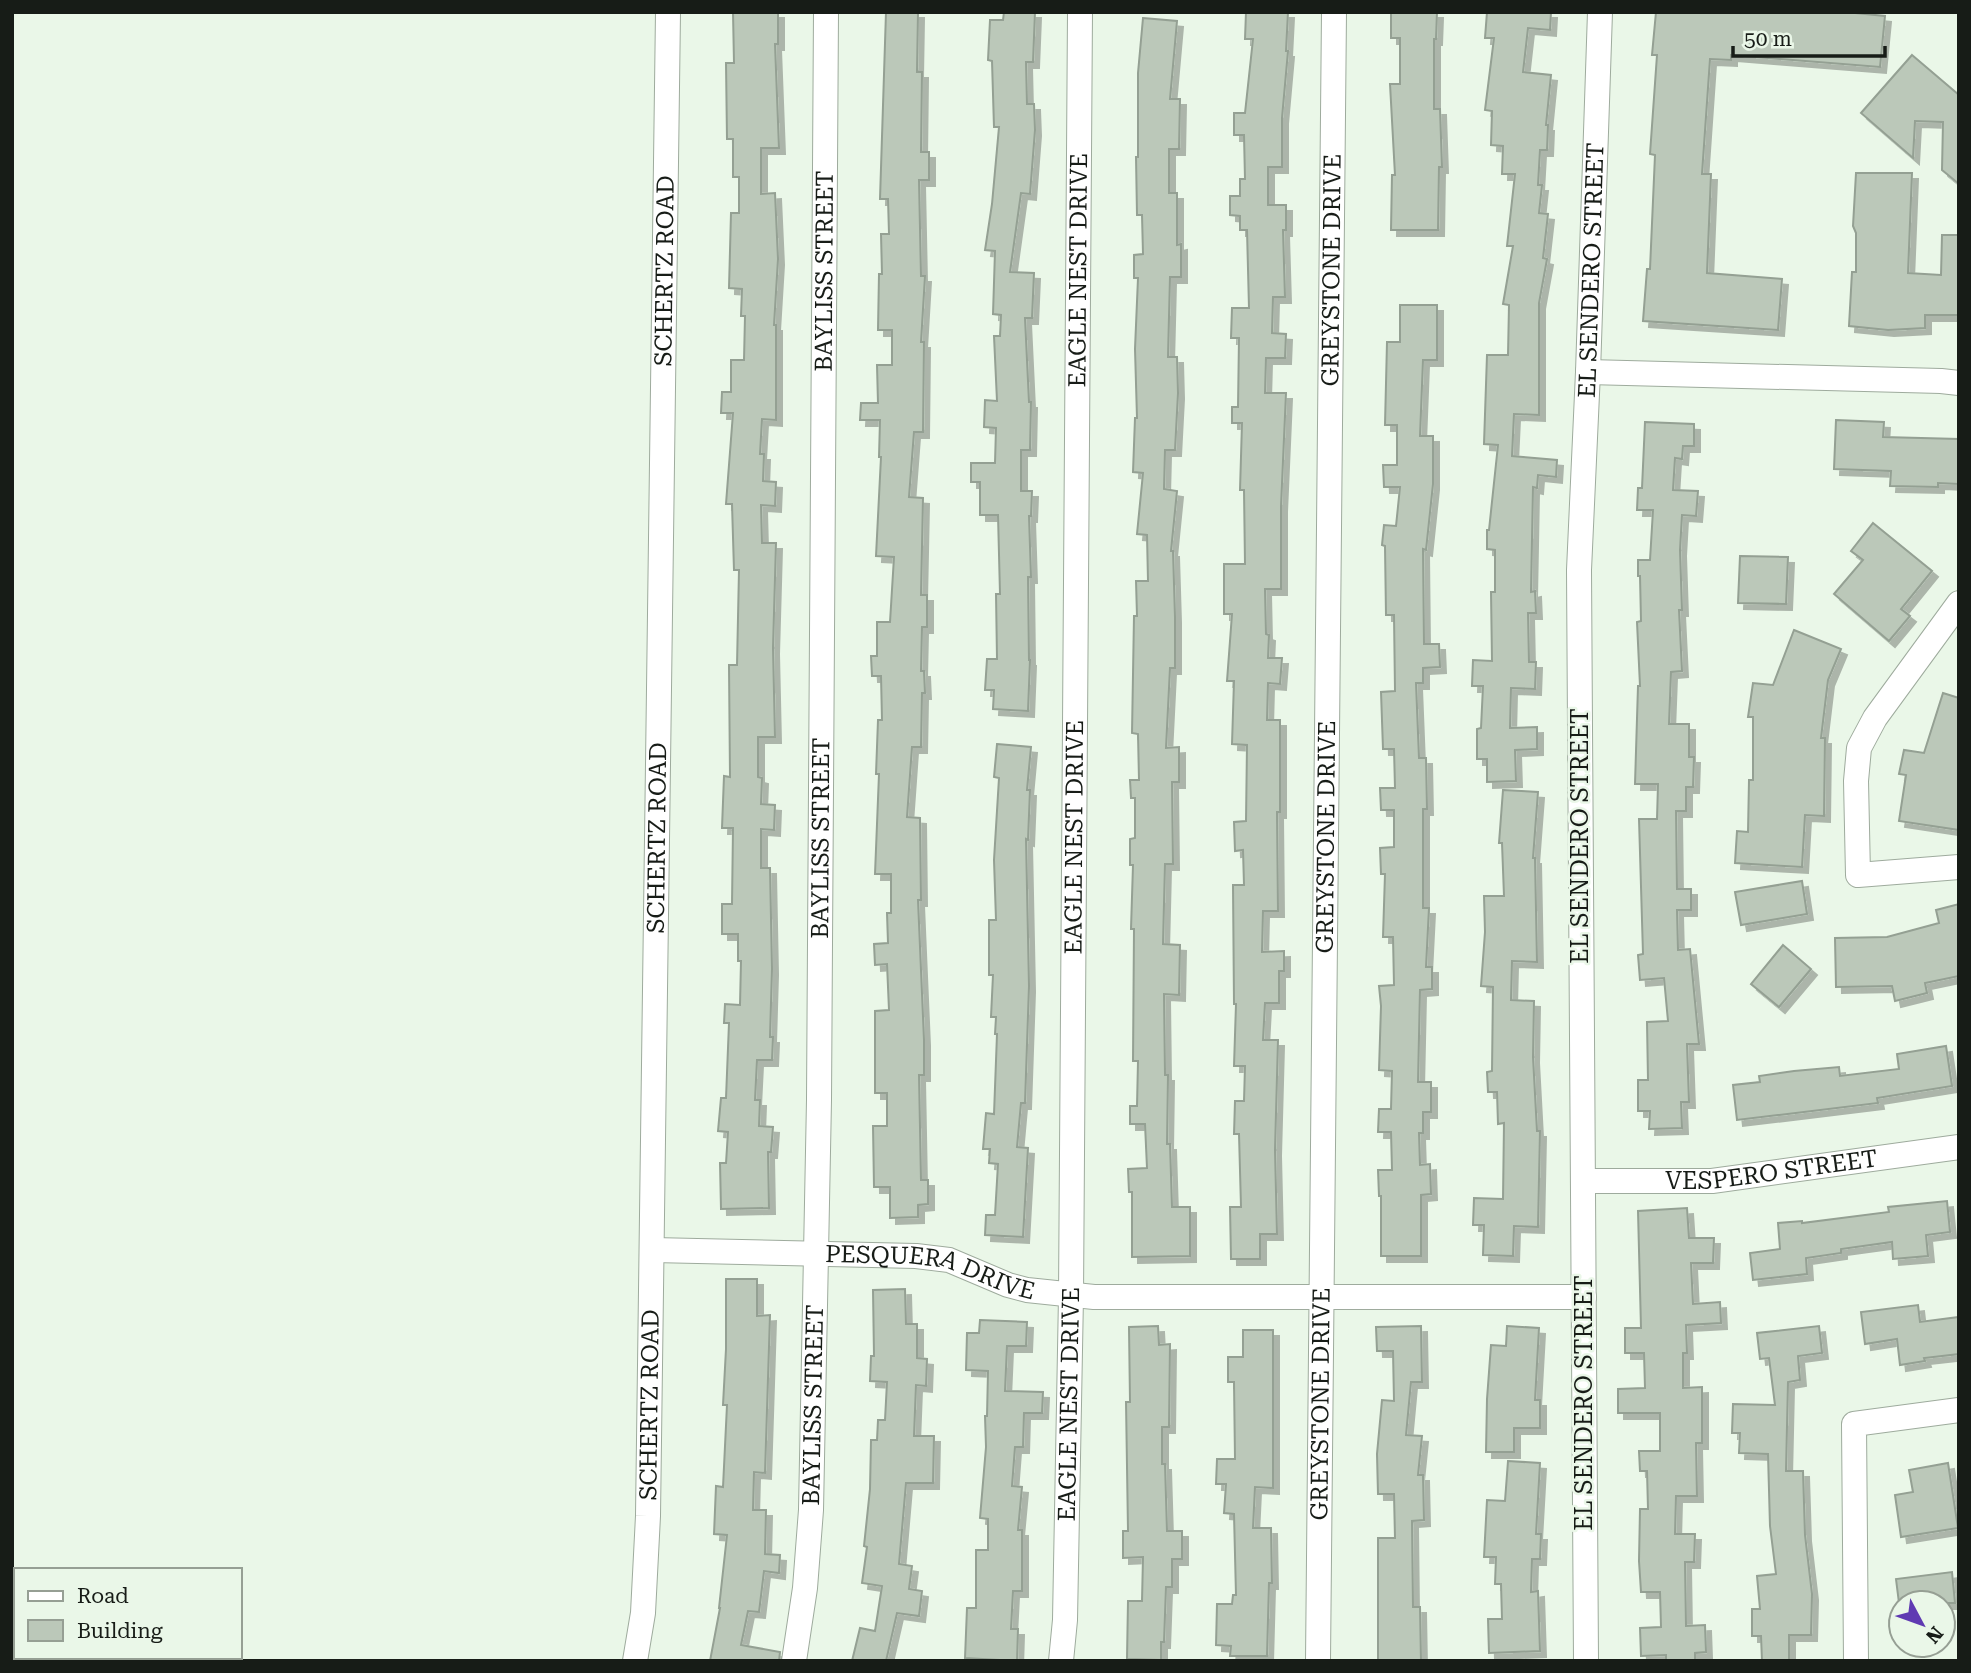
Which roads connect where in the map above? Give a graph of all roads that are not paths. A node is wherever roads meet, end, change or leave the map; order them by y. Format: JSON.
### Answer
{"nodes":[{"id":1,"x":668,"y":12,"type":"edge"},
{"id":2,"x":825,"y":12,"type":"edge"},
{"id":3,"x":1080,"y":12,"type":"edge"},
{"id":4,"x":1334,"y":12,"type":"edge"},
{"id":5,"x":1600,"y":12,"type":"edge"},
{"id":6,"x":1588,"y":372,"type":"junction"},
{"id":7,"x":1959,"y":383,"type":"edge"},
{"id":8,"x":1959,"y":603,"type":"edge"},
{"id":9,"x":1959,"y":867,"type":"edge"},
{"id":10,"x":1959,"y":1147,"type":"edge"},
{"id":11,"x":1583,"y":1181,"type":"junction"},
{"id":12,"x":653,"y":1250,"type":"junction"},
{"id":13,"x":816,"y":1254,"type":"junction"},
{"id":14,"x":1071,"y":1296,"type":"junction"},
{"id":15,"x":1322,"y":1297,"type":"junction"},
{"id":16,"x":1584,"y":1297,"type":"junction"},
{"id":17,"x":1959,"y":1410,"type":"edge"},
{"id":18,"x":635,"y":1661,"type":"edge"},
{"id":19,"x":794,"y":1661,"type":"edge"},
{"id":20,"x":1060,"y":1661,"type":"edge"},
{"id":21,"x":1318,"y":1661,"type":"edge"},
{"id":22,"x":1586,"y":1661,"type":"edge"},
{"id":23,"x":1856,"y":1661,"type":"edge"}],
"edges":[{"from":1,"to":12,"type":"street","name":"SCHERTZ ROAD"},
{"from":2,"to":13,"type":"street","name":"BAYLISS STREET"},
{"from":3,"to":14,"type":"street","name":"EAGLE NEST DRIVE"},
{"from":4,"to":15,"type":"street","name":"GREYSTONE DRIVE"},
{"from":5,"to":6,"type":"street","name":"EL SENDERO STREET"},
{"from":6,"to":7,"type":"street"},
{"from":6,"to":11,"type":"street","name":"EL SENDERO STREET"},
{"from":8,"to":9,"type":"street"},
{"from":10,"to":11,"type":"street","name":"VESPERO STREET"},
{"from":11,"to":16,"type":"street","name":"EL SENDERO STREET"},
{"from":12,"to":13,"type":"street","name":"PESQUERA DRIVE"},
{"from":12,"to":18,"type":"street","name":"SCHERTZ ROAD"},
{"from":13,"to":14,"type":"street","name":"PESQUERA DRIVE"},
{"from":13,"to":19,"type":"street","name":"BAYLISS STREET"},
{"from":14,"to":15,"type":"street","name":"PESQUERA DRIVE"},
{"from":14,"to":20,"type":"street","name":"EAGLE NEST DRIVE"},
{"from":15,"to":16,"type":"street","name":"PESQUERA DRIVE"},
{"from":15,"to":21,"type":"street","name":"GREYSTONE DRIVE"},
{"from":16,"to":22,"type":"street","name":"EL SENDERO STREET"},
{"from":17,"to":23,"type":"street"}]}
